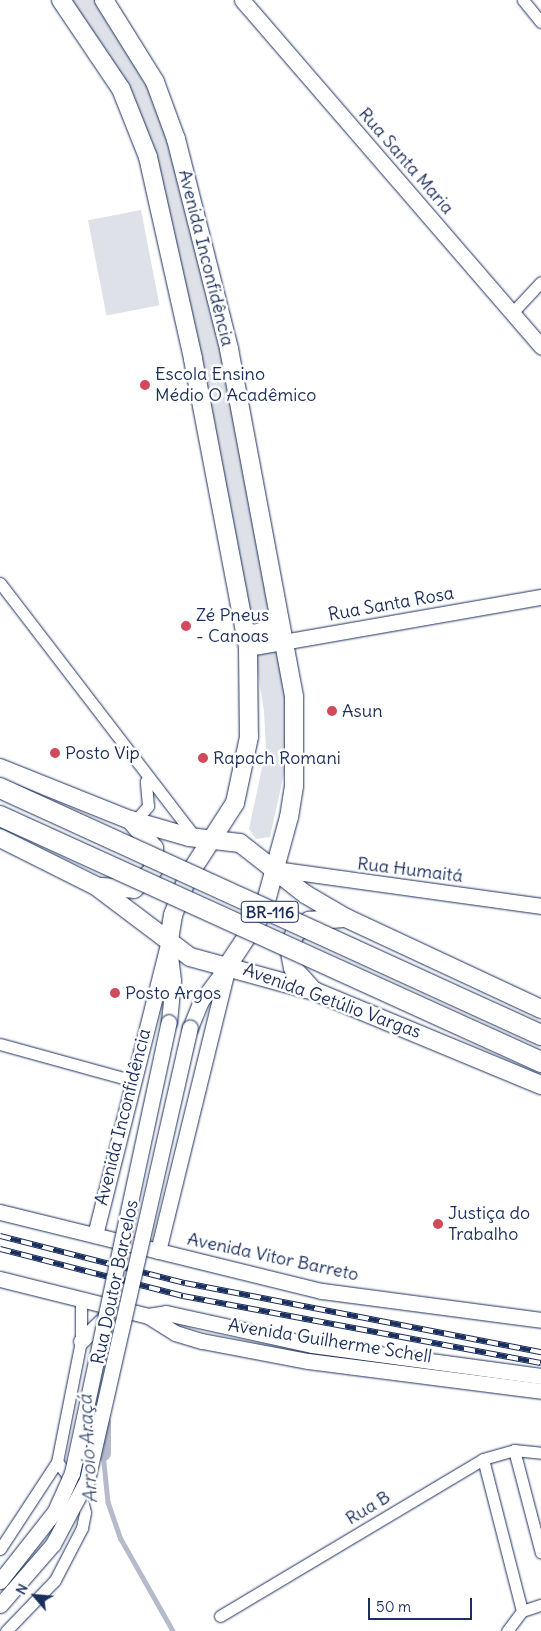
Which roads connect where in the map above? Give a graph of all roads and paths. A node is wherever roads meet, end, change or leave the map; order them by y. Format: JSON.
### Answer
{"nodes":[{"id":1,"x":61,"y":0,"type":"edge"},
{"id":2,"x":104,"y":0,"type":"edge"},
{"id":3,"x":242,"y":0,"type":"edge"},
{"id":4,"x":523,"y":0,"type":"edge"},
{"id":5,"x":541,"y":22,"type":"edge"},
{"id":6,"x":541,"y":282,"type":"edge"},
{"id":7,"x":512,"y":313,"type":"junction"},
{"id":8,"x":541,"y":347,"type":"edge"},
{"id":9,"x":0,"y":583,"type":"edge"},
{"id":10,"x":541,"y":596,"type":"edge"},
{"id":11,"x":282,"y":634,"type":"junction"},
{"id":12,"x":247,"y":640,"type":"junction"},
{"id":13,"x":0,"y":768,"type":"edge"},
{"id":14,"x":145,"y":777,"type":"junction"},
{"id":15,"x":0,"y":788,"type":"edge"},
{"id":16,"x":0,"y":816,"type":"edge"},
{"id":17,"x":132,"y":821,"type":"junction"},
{"id":18,"x":0,"y":838,"type":"edge"},
{"id":19,"x":196,"y":838,"type":"junction"},
{"id":20,"x":214,"y":839,"type":"junction"},
{"id":21,"x":275,"y":869,"type":"junction"},
{"id":22,"x":96,"y":886,"type":"junction"},
{"id":23,"x":541,"y":906,"type":"edge"},
{"id":24,"x":346,"y":918,"type":"junction"},
{"id":25,"x":168,"y":941,"type":"junction"},
{"id":26,"x":228,"y":965,"type":"junction"},
{"id":27,"x":314,"y":991,"type":"junction"},
{"id":28,"x":541,"y":1010,"type":"edge"},
{"id":29,"x":169,"y":1022,"type":"joint"},
{"id":30,"x":190,"y":1028,"type":"joint"},
{"id":31,"x":541,"y":1035,"type":"edge"},
{"id":32,"x":0,"y":1044,"type":"edge"},
{"id":33,"x":541,"y":1062,"type":"edge"},
{"id":34,"x":131,"y":1080,"type":"junction"},
{"id":35,"x":541,"y":1085,"type":"edge"},
{"id":36,"x":0,"y":1212,"type":"edge"},
{"id":37,"x":94,"y":1236,"type":"junction"},
{"id":38,"x":158,"y":1251,"type":"junction"},
{"id":39,"x":0,"y":1279,"type":"edge"},
{"id":40,"x":81,"y":1301,"type":"junction"},
{"id":41,"x":115,"y":1309,"type":"junction"},
{"id":42,"x":541,"y":1320,"type":"edge"},
{"id":43,"x":230,"y":1336,"type":"junction"},
{"id":44,"x":80,"y":1341,"type":"junction"},
{"id":45,"x":541,"y":1376,"type":"edge"},
{"id":46,"x":541,"y":1391,"type":"edge"},
{"id":47,"x":514,"y":1450,"type":"junction"},
{"id":48,"x":541,"y":1452,"type":"edge"},
{"id":49,"x":483,"y":1459,"type":"junction"},
{"id":50,"x":57,"y":1462,"type":"junction"},
{"id":51,"x":0,"y":1550,"type":"edge"},
{"id":52,"x":541,"y":1553,"type":"edge"},
{"id":53,"x":0,"y":1581,"type":"edge"},
{"id":54,"x":0,"y":1605,"type":"edge"},
{"id":55,"x":541,"y":1605,"type":"edge"},
{"id":56,"x":522,"y":1611,"type":"junction"},
{"id":57,"x":220,"y":1616,"type":"dead end"},
{"id":58,"x":6,"y":1631,"type":"edge"},
{"id":59,"x":508,"y":1631,"type":"edge"}],
"edges":[{"from":1,"to":12,"type":"main road","name":"Avenida Inconfidência"},
{"from":2,"to":11,"type":"main road","name":"Avenida Inconfidência"},
{"from":3,"to":7,"type":"main road","name":"Rua Santa Maria"},
{"from":4,"to":5,"type":"street"},
{"from":6,"to":7,"type":"street"},
{"from":7,"to":8,"type":"main road","name":"Rua Santa Maria"},
{"from":9,"to":14,"type":"street"},
{"from":10,"to":11,"type":"main road","name":"Rua Santa Rosa"},
{"from":11,"to":12,"type":"main road"},
{"from":11,"to":21,"type":"main road","name":"Avenida Inconfidência"},
{"from":12,"to":20,"type":"main road","name":"Avenida Inconfidência"},
{"from":13,"to":17,"type":"main road"},
{"from":14,"to":17,"type":"street"},
{"from":14,"to":19,"type":"street"},
{"from":15,"to":31,"type":"highway","number":"BR-116","bridge":true},
{"from":16,"to":33,"type":"highway","number":"BR-116","bridge":true},
{"from":17,"to":19,"type":"main road"},
{"from":17,"to":22,"type":"main road"},
{"from":18,"to":22,"type":"main road","name":"Avenida Getúlio Vargas"},
{"from":19,"to":20,"type":"main road"},
{"from":20,"to":21,"type":"main road"},
{"from":20,"to":25,"type":"main road","name":"Avenida Inconfidência"},
{"from":21,"to":23,"type":"main road","name":"Rua Humaitá"},
{"from":21,"to":24,"type":"main road"},
{"from":21,"to":26,"type":"main road","name":"Avenida Inconfidência"},
{"from":22,"to":25,"type":"main road","name":"Avenida Getúlio Vargas"},
{"from":24,"to":27,"type":"main road"},
{"from":24,"to":28,"type":"main road"},
{"from":25,"to":26,"type":"main road","name":"Avenida Getúlio Vargas"},
{"from":25,"to":29,"type":"main road","name":"Avenida Inconfidência"},
{"from":25,"to":34,"type":"main road","name":"Avenida Inconfidência"},
{"from":26,"to":27,"type":"main road","name":"Avenida Getúlio Vargas"},
{"from":26,"to":30,"type":"main road","name":"Avenida Inconfidência"},
{"from":26,"to":38,"type":"main road","name":"Avenida Inconfidência"},
{"from":27,"to":35,"type":"main road","name":"Avenida Getúlio Vargas"},
{"from":29,"to":53,"type":"main road","name":"Rua Doutor Barcelos","bridge":true},
{"from":30,"to":54,"type":"main road","name":"Rua Doutor Barcelos","bridge":true},
{"from":32,"to":34,"type":"street"},
{"from":34,"to":37,"type":"main road","name":"Avenida Inconfidência"},
{"from":36,"to":37,"type":"main road","name":"Avenida Vitor Barreto"},
{"from":37,"to":38,"type":"main road","name":"Avenida Vitor Barreto"},
{"from":38,"to":42,"type":"main road","name":"Avenida Vitor Barreto"},
{"from":39,"to":40,"type":"main road","name":"Avenida Guilherme Schell"},
{"from":40,"to":41,"type":"main road","name":"Avenida Guilherme Schell"},
{"from":40,"to":44,"type":"street"},
{"from":41,"to":43,"type":"main road","name":"Avenida Guilherme Schell"},
{"from":41,"to":44,"type":"main road"},
{"from":43,"to":45,"type":"main road","name":"Avenida Guilherme Schell"},
{"from":43,"to":46,"type":"main road","name":"Avenida Guilherme Schell"},
{"from":44,"to":50,"type":"street"},
{"from":47,"to":48,"type":"street","name":"Rua B"},
{"from":47,"to":49,"type":"street","name":"Rua B"},
{"from":47,"to":52,"type":"street"},
{"from":49,"to":56,"type":"street"},
{"from":49,"to":57,"type":"street","name":"Rua B"},
{"from":50,"to":51,"type":"street"},
{"from":50,"to":58,"type":"street"},
{"from":55,"to":56,"type":"street"},
{"from":56,"to":59,"type":"street"}]}
